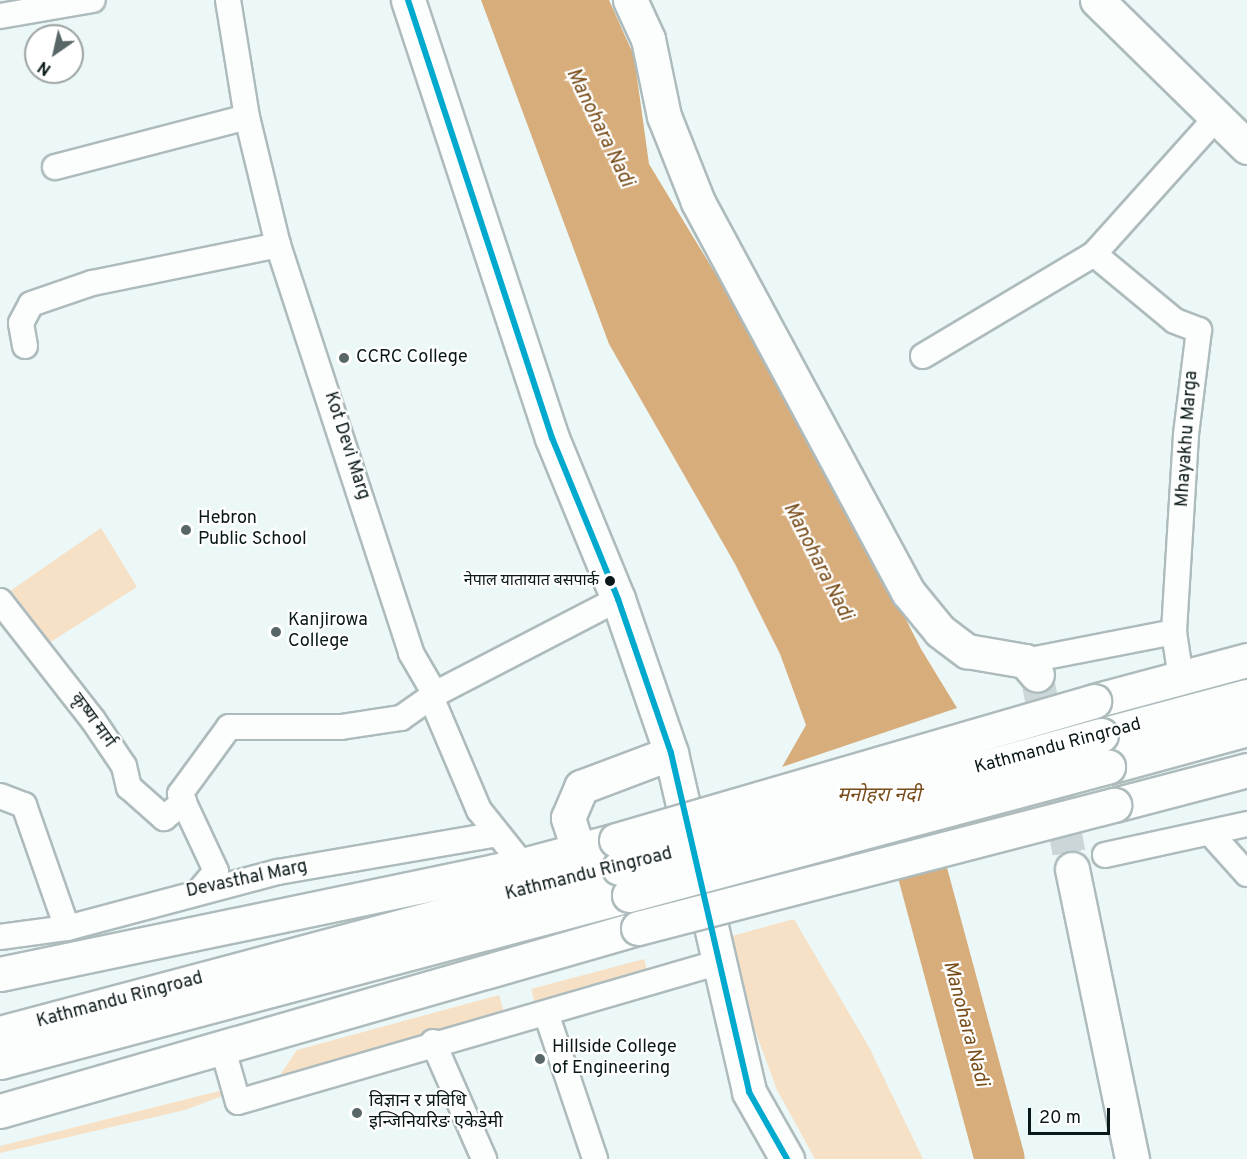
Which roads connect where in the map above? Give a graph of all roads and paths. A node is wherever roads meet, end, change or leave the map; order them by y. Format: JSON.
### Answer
{"nodes":[{"id":1,"x":93,"y":0,"type":"edge"},
{"id":2,"x":228,"y":0,"type":"edge"},
{"id":3,"x":408,"y":0,"type":"edge"},
{"id":4,"x":630,"y":0,"type":"edge"},
{"id":5,"x":1097,"y":0,"type":"edge"},
{"id":6,"x":0,"y":16,"type":"edge"},
{"id":7,"x":247,"y":117,"type":"junction"},
{"id":8,"x":1215,"y":119,"type":"junction"},
{"id":9,"x":1247,"y":147,"type":"edge"},
{"id":10,"x":55,"y":166,"type":"dead end"},
{"id":11,"x":278,"y":245,"type":"junction"},
{"id":12,"x":1094,"y":254,"type":"junction"},
{"id":13,"x":25,"y":346,"type":"dead end"},
{"id":14,"x":923,"y":356,"type":"dead end"},
{"id":15,"x":618,"y":598,"type":"junction"},
{"id":16,"x":0,"y":601,"type":"edge"},
{"id":17,"x":1174,"y":632,"type":"junction"},
{"id":18,"x":1247,"y":660,"type":"edge"},
{"id":19,"x":1031,"y":668,"type":"joint"},
{"id":20,"x":1181,"y":679,"type":"junction"},
{"id":21,"x":433,"y":695,"type":"junction"},
{"id":22,"x":1247,"y":696,"type":"edge"},
{"id":23,"x":1247,"y":729,"type":"edge"},
{"id":24,"x":671,"y":753,"type":"junction"},
{"id":25,"x":1247,"y":770,"type":"edge"},
{"id":26,"x":0,"y":796,"type":"edge"},
{"id":27,"x":184,"y":802,"type":"junction"},
{"id":28,"x":1247,"y":824,"type":"edge"},
{"id":29,"x":497,"y":834,"type":"junction"},
{"id":30,"x":1211,"y":834,"type":"junction"},
{"id":31,"x":579,"y":852,"type":"junction"},
{"id":32,"x":1105,"y":855,"type":"dead end"},
{"id":33,"x":523,"y":865,"type":"junction"},
{"id":34,"x":622,"y":868,"type":"junction"},
{"id":35,"x":1072,"y":869,"type":"tunnel mouth"},
{"id":36,"x":1247,"y":874,"type":"edge"},
{"id":37,"x":201,"y":889,"type":"junction"},
{"id":38,"x":67,"y":928,"type":"junction"},
{"id":39,"x":0,"y":937,"type":"edge"},
{"id":40,"x":718,"y":963,"type":"junction"},
{"id":41,"x":0,"y":974,"type":"edge"},
{"id":42,"x":546,"y":1013,"type":"junction"},
{"id":43,"x":0,"y":1033,"type":"edge"},
{"id":44,"x":433,"y":1042,"type":"junction"},
{"id":45,"x":222,"y":1046,"type":"junction"},
{"id":46,"x":0,"y":1062,"type":"edge"},
{"id":47,"x":0,"y":1111,"type":"edge"},
{"id":48,"x":484,"y":1159,"type":"edge"},
{"id":49,"x":595,"y":1159,"type":"edge"},
{"id":50,"x":787,"y":1159,"type":"edge"},
{"id":51,"x":1132,"y":1159,"type":"edge"}],
"edges":[{"from":1,"to":6,"type":"street"},
{"from":2,"to":7,"type":"street","name":"Kot Devi Marg"},
{"from":3,"to":15,"type":"main road"},
{"from":4,"to":19,"type":"main road"},
{"from":5,"to":8,"type":"main road"},
{"from":7,"to":10,"type":"street"},
{"from":7,"to":11,"type":"street","name":"Kot Devi Marg"},
{"from":8,"to":9,"type":"main road"},
{"from":8,"to":12,"type":"street"},
{"from":11,"to":13,"type":"street"},
{"from":11,"to":21,"type":"street","name":"Kot Devi Marg"},
{"from":12,"to":14,"type":"street"},
{"from":12,"to":17,"type":"street","name":"Mhayakhu Marga"},
{"from":15,"to":21,"type":"street"},
{"from":15,"to":24,"type":"main road"},
{"from":16,"to":27,"type":"street","name":"कृष्ण मार्ग"},
{"from":17,"to":19,"type":"street"},
{"from":17,"to":20,"type":"street","name":"Mhayakhu Marga"},
{"from":18,"to":20,"type":"main road"},
{"from":20,"to":34,"type":"main road","bridge":true},
{"from":21,"to":27,"type":"street"},
{"from":21,"to":29,"type":"street","name":"Kot Devi Marg"},
{"from":22,"to":34,"type":"main road","name":"Kathmandu Ringroad","bridge":true},
{"from":23,"to":34,"type":"main road","name":"Kathmandu Ringroad","bridge":true},
{"from":24,"to":31,"type":"main road"},
{"from":24,"to":40,"type":"main road"},
{"from":25,"to":45,"type":"main road","bridge":true},
{"from":26,"to":38,"type":"street"},
{"from":27,"to":37,"type":"street"},
{"from":28,"to":30,"type":"street"},
{"from":29,"to":33,"type":"street","name":"Kot Devi Marg"},
{"from":29,"to":37,"type":"street","name":"Devasthal Marg"},
{"from":30,"to":32,"type":"street"},
{"from":30,"to":36,"type":"street"},
{"from":31,"to":33,"type":"main road"},
{"from":31,"to":34,"type":"main road"},
{"from":33,"to":41,"type":"main road"},
{"from":34,"to":43,"type":"main road","name":"Kathmandu Ringroad"},
{"from":34,"to":46,"type":"main road","name":"Kathmandu Ringroad"},
{"from":35,"to":51,"type":"main road"},
{"from":37,"to":38,"type":"street","name":"Devasthal Marg"},
{"from":38,"to":39,"type":"street","name":"Devasthal Marg"},
{"from":40,"to":42,"type":"street"},
{"from":40,"to":50,"type":"main road"},
{"from":42,"to":44,"type":"street"},
{"from":42,"to":49,"type":"street"},
{"from":44,"to":45,"type":"street"},
{"from":44,"to":48,"type":"street"},
{"from":45,"to":47,"type":"main road"}]}
